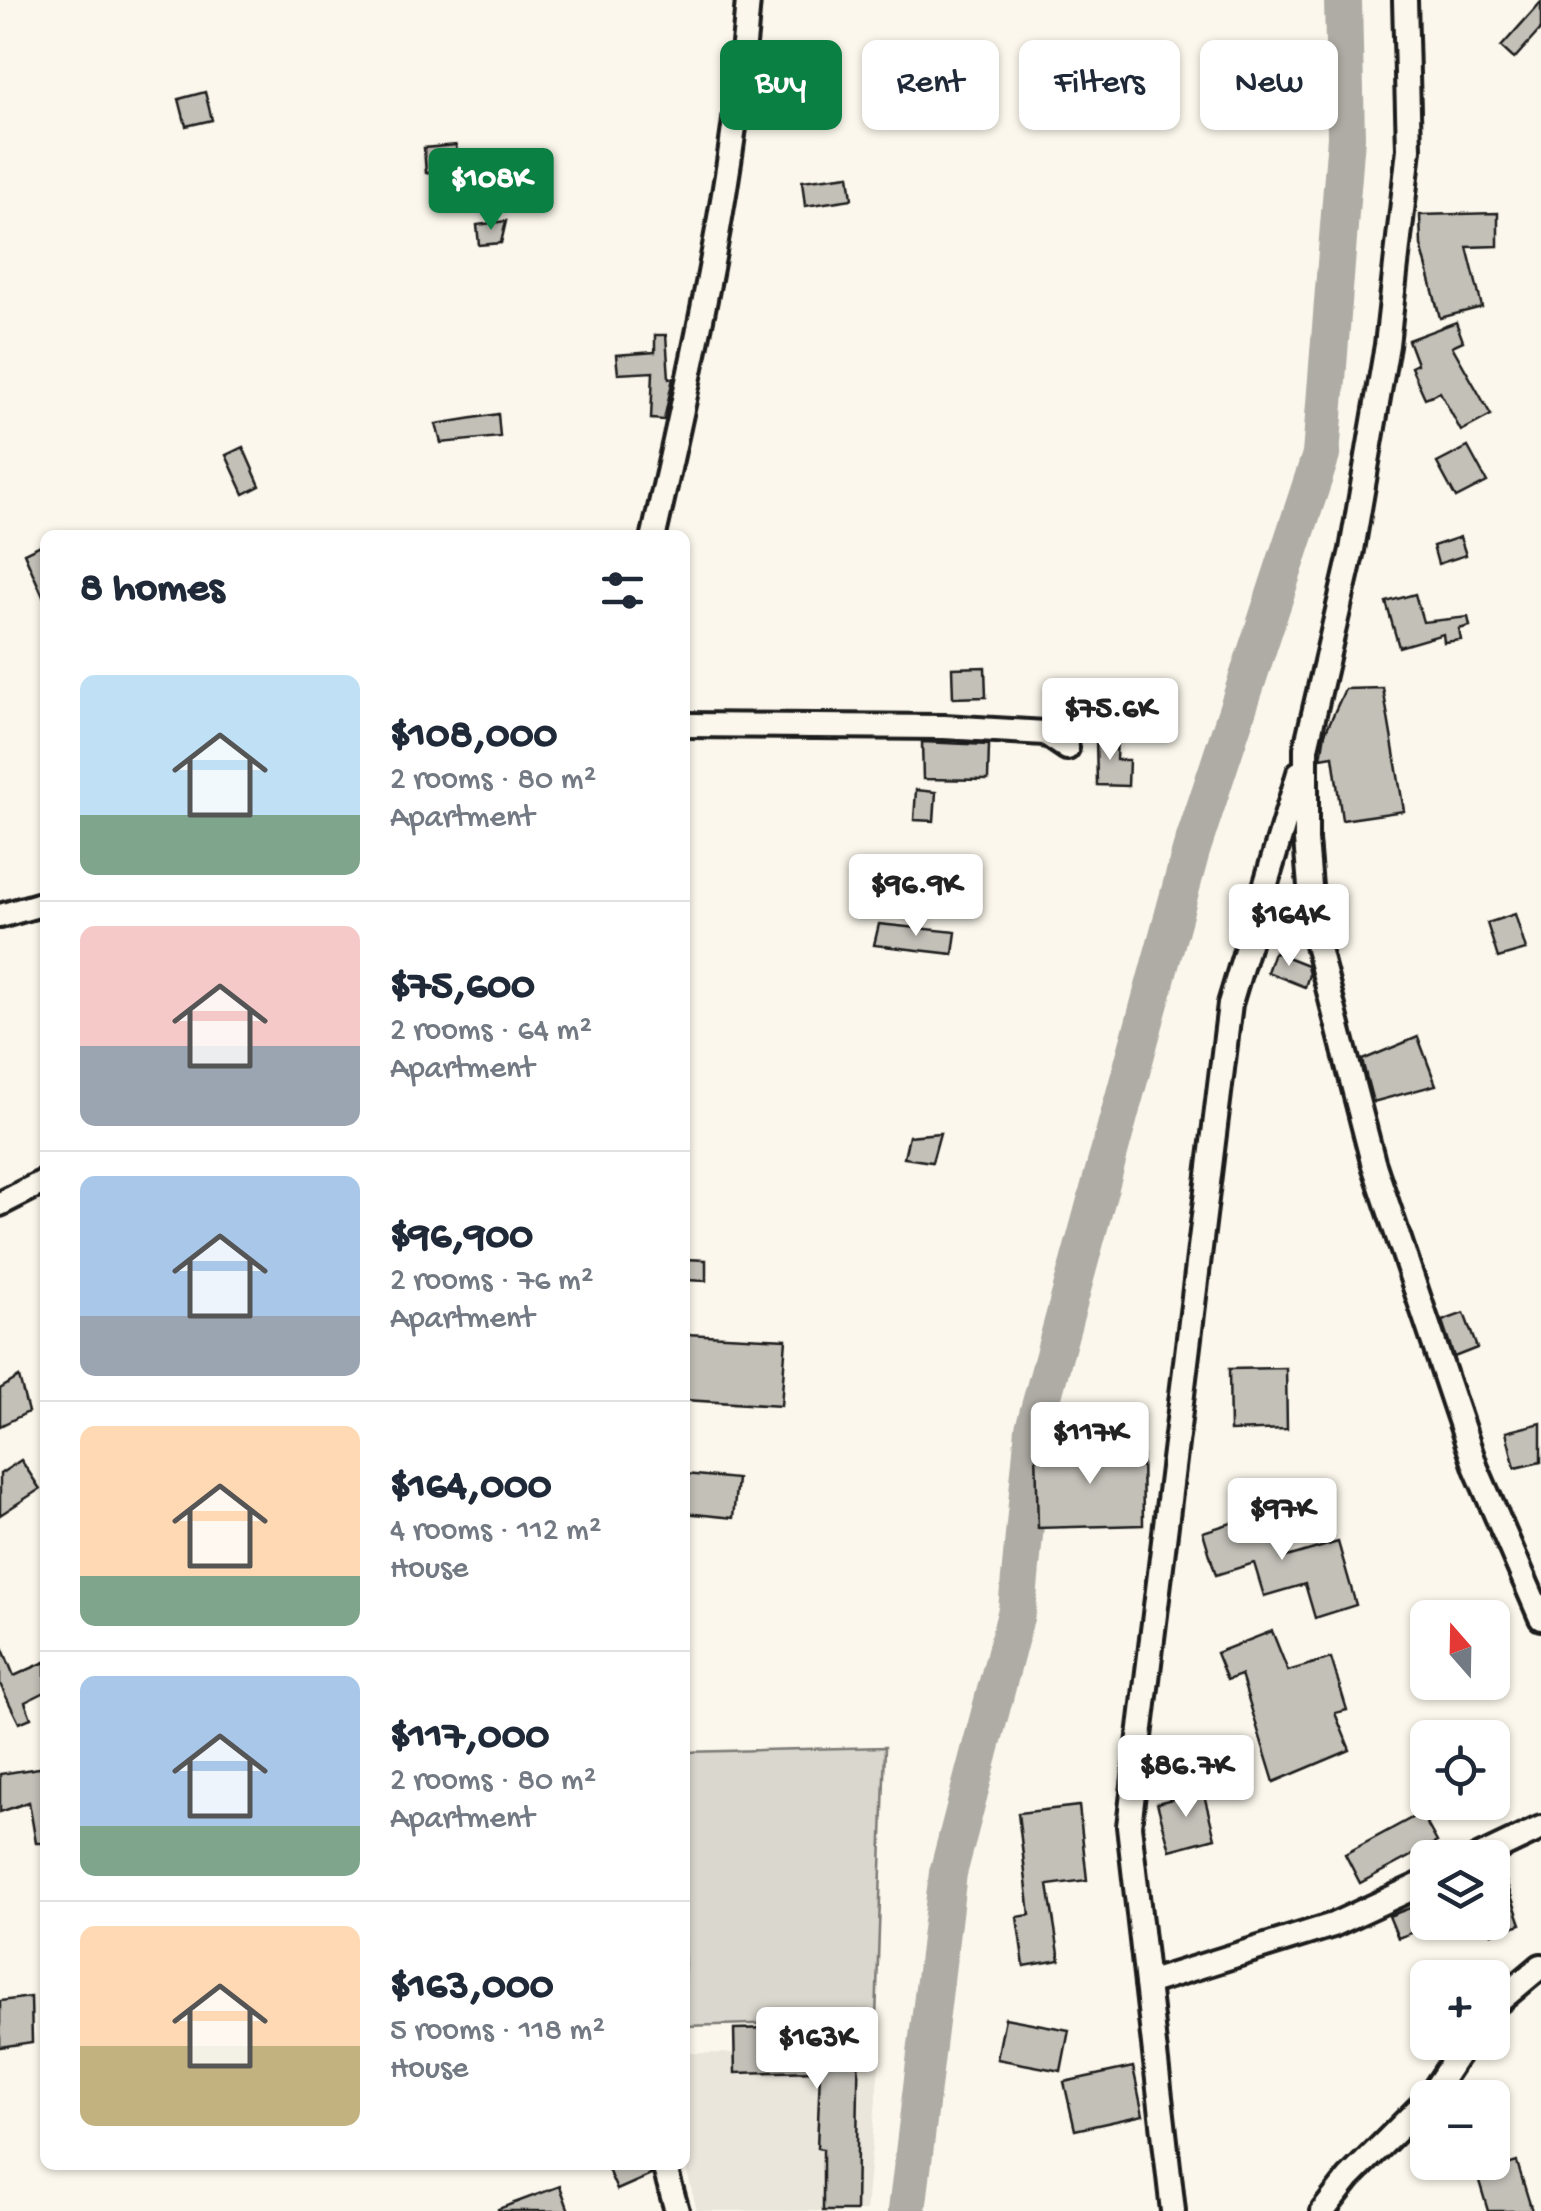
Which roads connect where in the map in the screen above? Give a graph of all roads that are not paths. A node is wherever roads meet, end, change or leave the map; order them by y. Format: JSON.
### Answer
{"nodes":[{"id":1,"x":748,"y":0,"type":"edge"},
{"id":2,"x":1405,"y":0,"type":"edge"},
{"id":3,"x":655,"y":530,"type":"edge"},
{"id":4,"x":690,"y":725,"type":"edge"},
{"id":5,"x":1067,"y":748,"type":"dead end"},
{"id":6,"x":1306,"y":748,"type":"junction"},
{"id":7,"x":40,"y":904,"type":"edge"},
{"id":8,"x":0,"y":916,"type":"edge"},
{"id":9,"x":40,"y":1184,"type":"edge"},
{"id":10,"x":0,"y":1204,"type":"edge"},
{"id":11,"x":1541,"y":1618,"type":"edge"},
{"id":12,"x":1541,"y":1828,"type":"edge"},
{"id":13,"x":1510,"y":1843,"type":"edge"},
{"id":14,"x":1410,"y":1889,"type":"edge"},
{"id":15,"x":1541,"y":1966,"type":"edge"},
{"id":16,"x":1147,"y":1982,"type":"junction"},
{"id":17,"x":1510,"y":1992,"type":"edge"},
{"id":18,"x":1410,"y":2116,"type":"edge"},
{"id":19,"x":665,"y":2170,"type":"edge"},
{"id":20,"x":677,"y":2211,"type":"edge"},
{"id":21,"x":1173,"y":2211,"type":"edge"},
{"id":22,"x":1323,"y":2211,"type":"edge"}],
"edges":[{"from":1,"to":3,"type":"street"},
{"from":2,"to":6,"type":"street"},
{"from":4,"to":5,"type":"street"},
{"from":6,"to":11,"type":"street"},
{"from":6,"to":16,"type":"street"},
{"from":7,"to":8,"type":"street"},
{"from":9,"to":10,"type":"street"},
{"from":12,"to":13,"type":"street"},
{"from":14,"to":16,"type":"street"},
{"from":15,"to":17,"type":"street"},
{"from":16,"to":21,"type":"street"},
{"from":18,"to":22,"type":"street"},
{"from":19,"to":20,"type":"street"}]}
